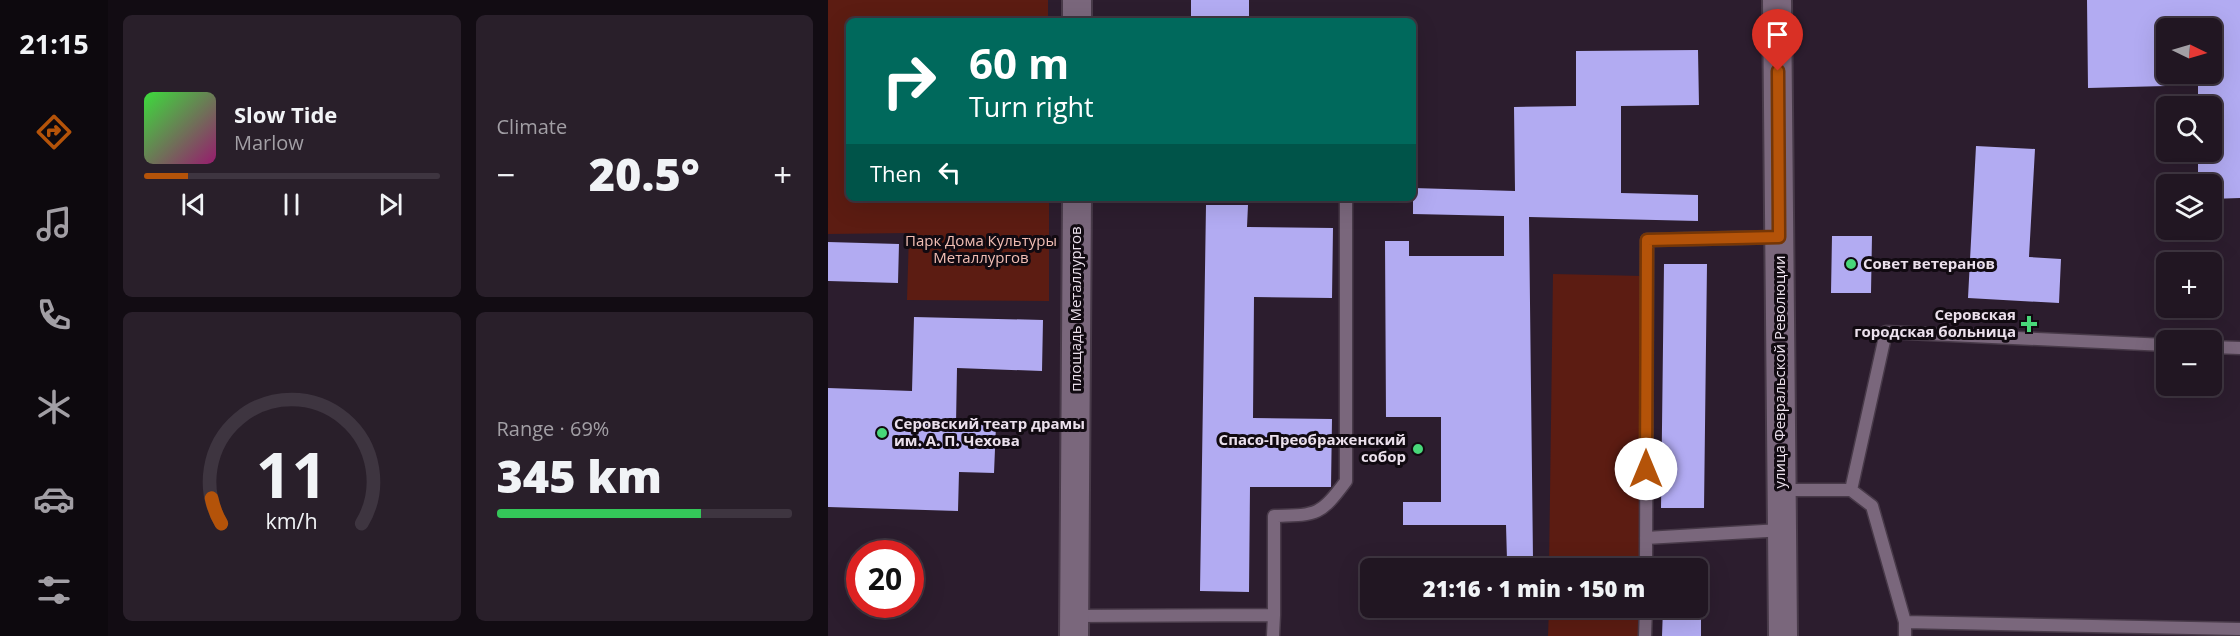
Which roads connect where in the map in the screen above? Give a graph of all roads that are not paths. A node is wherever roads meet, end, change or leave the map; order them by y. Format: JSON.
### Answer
{"nodes":[{"id":1,"x":1077,"y":0,"type":"edge"},
{"id":2,"x":1777,"y":0,"type":"edge"},
{"id":3,"x":1077,"y":18,"type":"edge"},
{"id":4,"x":1077,"y":201,"type":"edge"},
{"id":5,"x":1346,"y":201,"type":"edge"},
{"id":6,"x":1779,"y":237,"type":"junction"},
{"id":7,"x":2156,"y":345,"type":"edge"},
{"id":8,"x":2222,"y":347,"type":"edge"},
{"id":9,"x":2240,"y":348,"type":"edge"},
{"id":10,"x":1781,"y":490,"type":"junction"},
{"id":11,"x":1851,"y":490,"type":"junction"},
{"id":12,"x":1782,"y":530,"type":"junction"},
{"id":13,"x":1646,"y":538,"type":"junction"},
{"id":14,"x":1646,"y":558,"type":"edge"},
{"id":15,"x":1274,"y":615,"type":"junction"},
{"id":16,"x":1646,"y":618,"type":"edge"},
{"id":17,"x":1905,"y":622,"type":"junction"},
{"id":18,"x":1074,"y":626,"type":"edge"},
{"id":19,"x":2240,"y":629,"type":"edge"},
{"id":20,"x":1273,"y":636,"type":"edge"},
{"id":21,"x":1646,"y":636,"type":"edge"},
{"id":22,"x":1783,"y":636,"type":"edge"},
{"id":23,"x":1905,"y":636,"type":"edge"}],
"edges":[{"from":1,"to":3,"type":"street"},
{"from":2,"to":6,"type":"street","name":"улица Февральской Революции"},
{"from":4,"to":18,"type":"street","name":"площадь Металлургов"},
{"from":5,"to":15,"type":"lane"},
{"from":6,"to":10,"type":"street","name":"улица Февральской Революции"},
{"from":6,"to":13,"type":"lane"},
{"from":7,"to":11,"type":"lane"},
{"from":8,"to":9,"type":"lane"},
{"from":10,"to":11,"type":"lane"},
{"from":10,"to":12,"type":"street","name":"улица Февральской Революции"},
{"from":11,"to":17,"type":"lane"},
{"from":12,"to":13,"type":"lane"},
{"from":12,"to":22,"type":"street","name":"улица Февральской Революции"},
{"from":13,"to":14,"type":"lane"},
{"from":15,"to":18,"type":"lane"},
{"from":15,"to":20,"type":"lane"},
{"from":16,"to":21,"type":"lane"},
{"from":17,"to":19,"type":"lane"},
{"from":17,"to":23,"type":"lane"}]}
